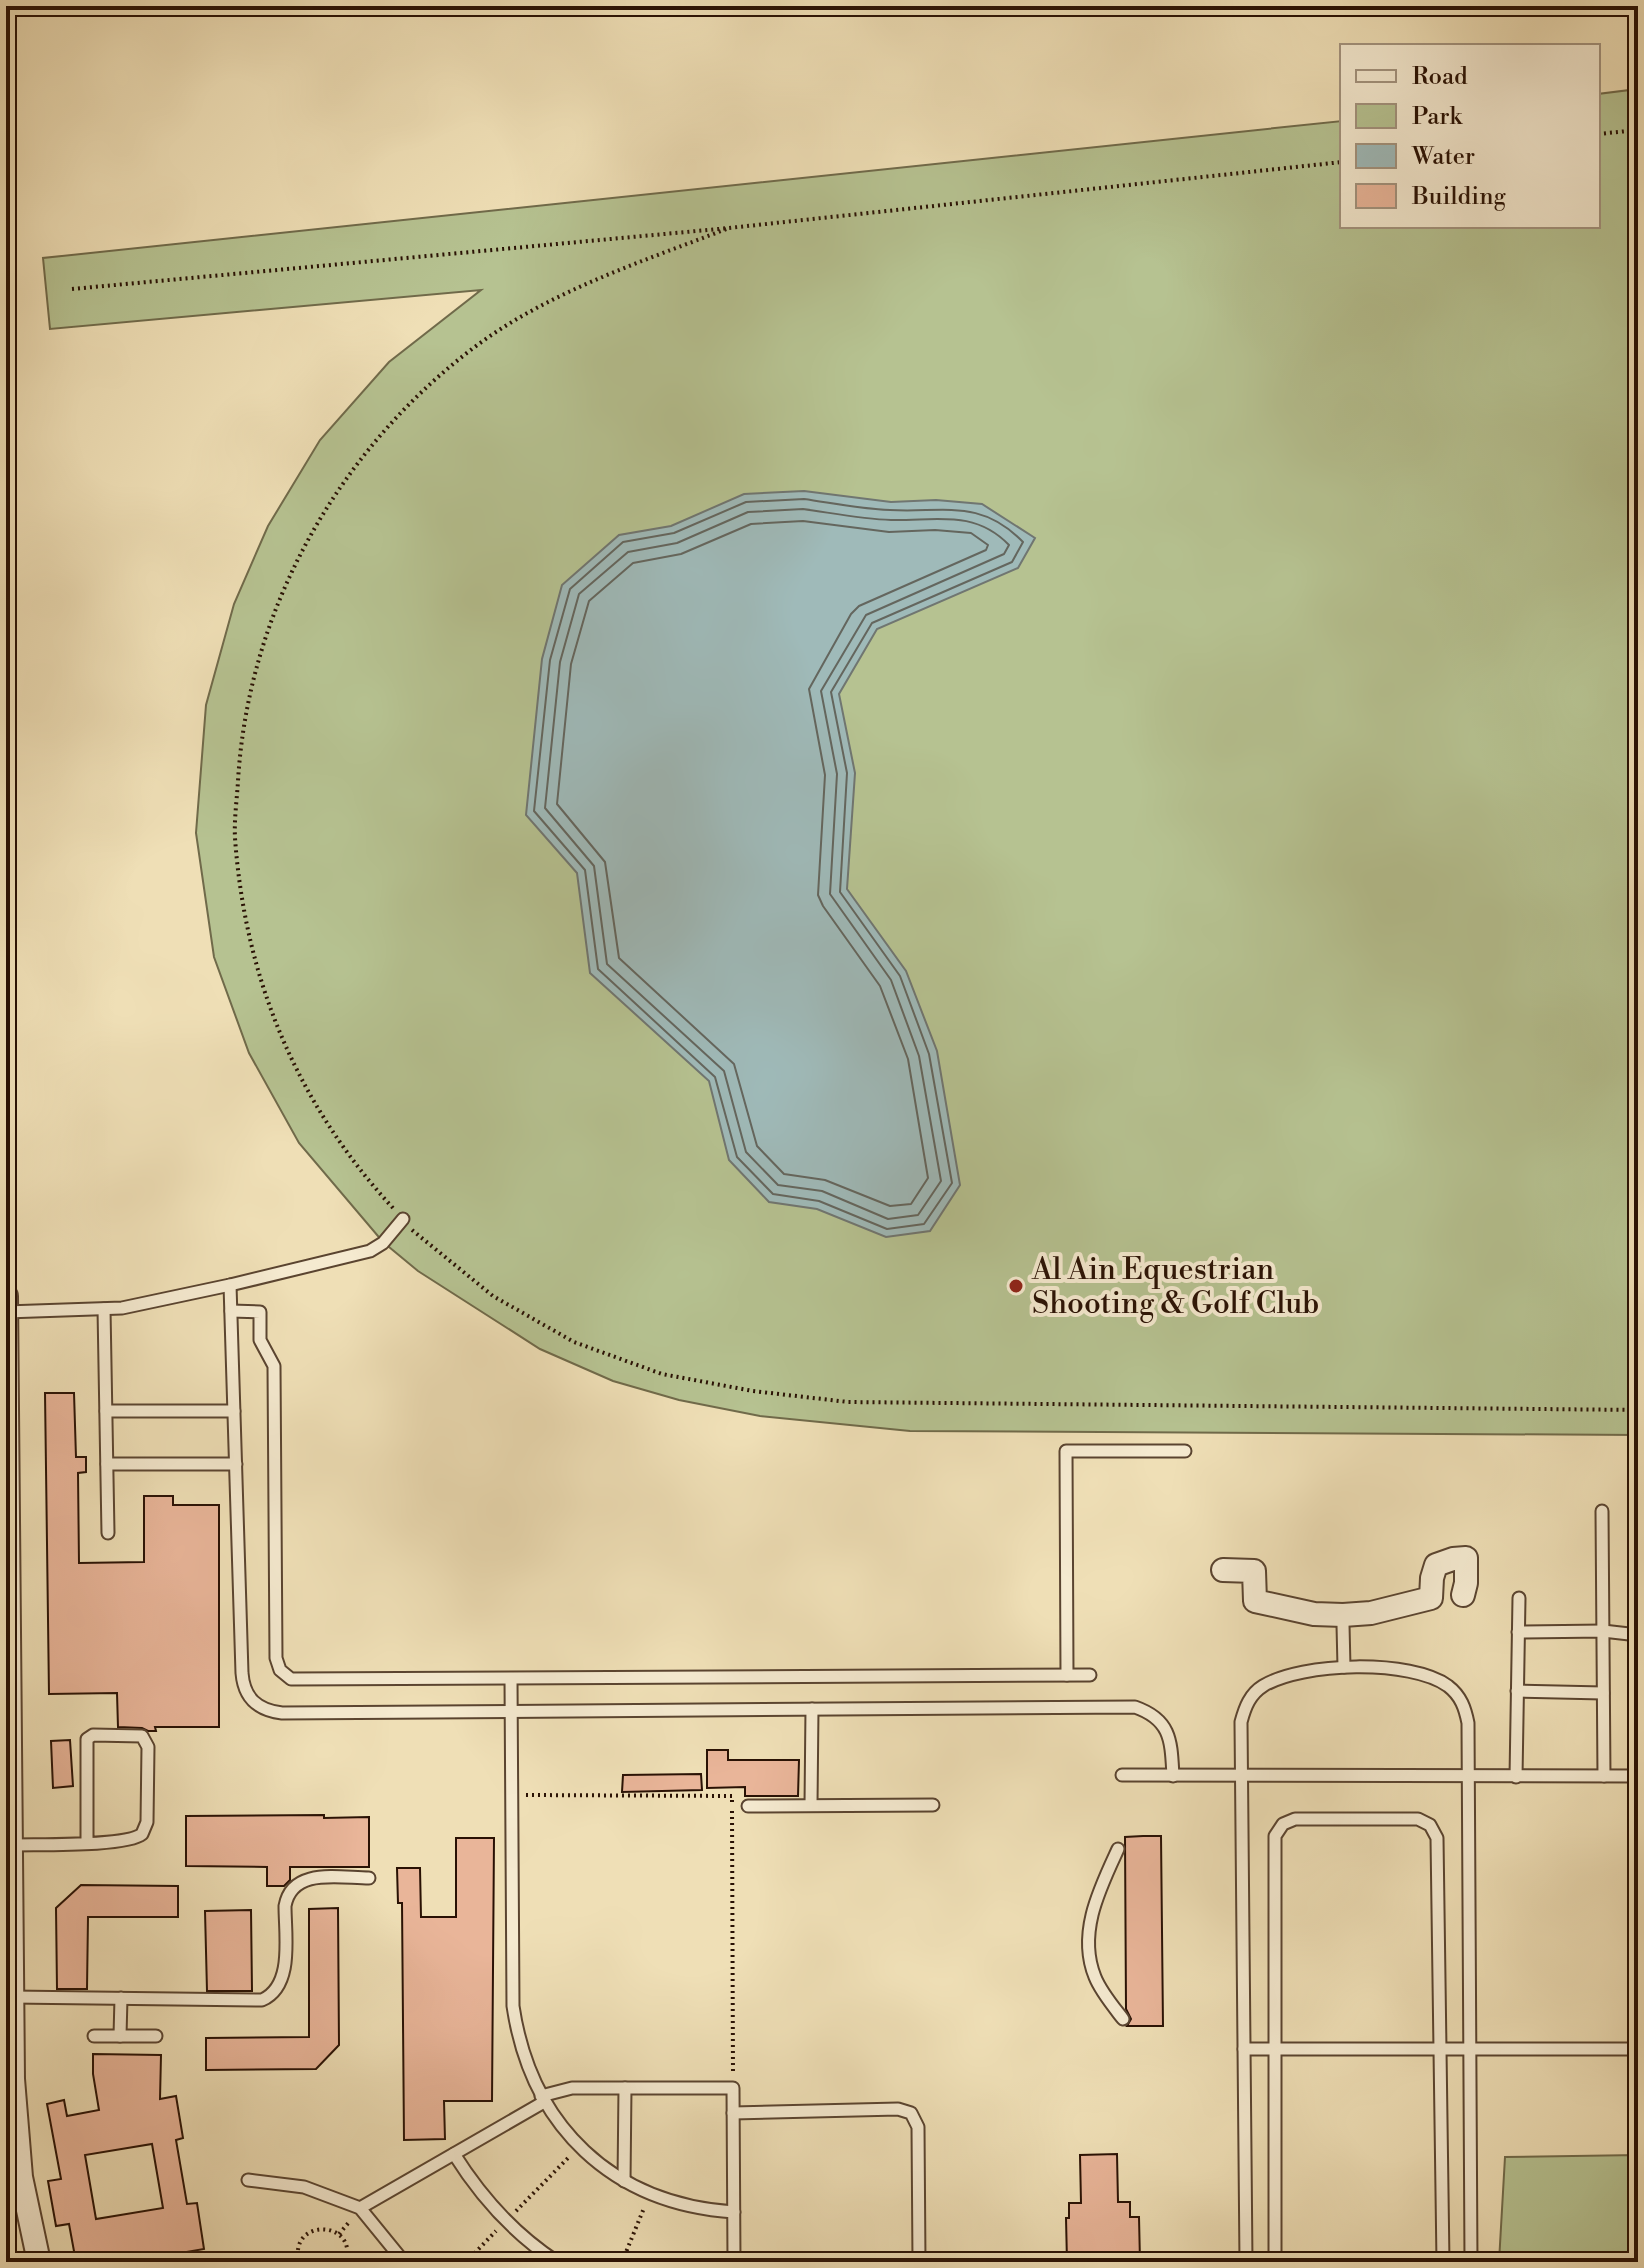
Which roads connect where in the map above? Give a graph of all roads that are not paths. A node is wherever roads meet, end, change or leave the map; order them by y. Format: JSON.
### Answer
{"nodes":[{"id":1,"x":403,"y":1219,"type":"road end"},
{"id":2,"x":230,"y":1285,"type":"junction"},
{"id":3,"x":6,"y":1296,"type":"edge"},
{"id":4,"x":104,"y":1309,"type":"junction"},
{"id":5,"x":231,"y":1311,"type":"junction"},
{"id":6,"x":6,"y":1312,"type":"edge"},
{"id":7,"x":106,"y":1411,"type":"junction"},
{"id":8,"x":234,"y":1411,"type":"junction"},
{"id":9,"x":1185,"y":1451,"type":"dead end"},
{"id":10,"x":107,"y":1464,"type":"junction"},
{"id":11,"x":236,"y":1464,"type":"junction"},
{"id":12,"x":1602,"y":1511,"type":"dead end"},
{"id":13,"x":108,"y":1533,"type":"dead end"},
{"id":14,"x":1223,"y":1570,"type":"dead end"},
{"id":15,"x":1463,"y":1595,"type":"dead end"},
{"id":16,"x":1519,"y":1598,"type":"dead end"},
{"id":17,"x":1343,"y":1614,"type":"junction"},
{"id":18,"x":1603,"y":1631,"type":"junction"},
{"id":19,"x":1518,"y":1632,"type":"junction"},
{"id":20,"x":1638,"y":1635,"type":"edge"},
{"id":21,"x":1344,"y":1667,"type":"junction"},
{"id":22,"x":1067,"y":1675,"type":"junction"},
{"id":23,"x":1090,"y":1675,"type":"dead end"},
{"id":24,"x":511,"y":1679,"type":"junction"},
{"id":25,"x":1517,"y":1691,"type":"junction"},
{"id":26,"x":1603,"y":1693,"type":"junction"},
{"id":27,"x":812,"y":1709,"type":"junction"},
{"id":28,"x":511,"y":1711,"type":"junction"},
{"id":29,"x":1122,"y":1775,"type":"dead end"},
{"id":30,"x":1173,"y":1776,"type":"junction"},
{"id":31,"x":1469,"y":1776,"type":"junction"},
{"id":32,"x":1604,"y":1776,"type":"junction"},
{"id":33,"x":1638,"y":1776,"type":"edge"},
{"id":34,"x":1241,"y":1777,"type":"junction"},
{"id":35,"x":1516,"y":1777,"type":"junction"},
{"id":36,"x":811,"y":1805,"type":"junction"},
{"id":37,"x":933,"y":1805,"type":"dead end"},
{"id":38,"x":748,"y":1806,"type":"dead end"},
{"id":39,"x":87,"y":1842,"type":"junction"},
{"id":40,"x":11,"y":1845,"type":"junction"},
{"id":41,"x":1118,"y":1849,"type":"dead end"},
{"id":42,"x":369,"y":1878,"type":"dead end"},
{"id":43,"x":12,"y":1997,"type":"junction"},
{"id":44,"x":121,"y":1998,"type":"junction"},
{"id":45,"x":1123,"y":2019,"type":"dead end"},
{"id":46,"x":94,"y":2036,"type":"dead end"},
{"id":47,"x":120,"y":2036,"type":"junction"},
{"id":48,"x":156,"y":2036,"type":"dead end"},
{"id":49,"x":1244,"y":2049,"type":"junction"},
{"id":50,"x":1275,"y":2049,"type":"junction"},
{"id":51,"x":1440,"y":2049,"type":"junction"},
{"id":52,"x":1470,"y":2049,"type":"junction"},
{"id":53,"x":1638,"y":2049,"type":"edge"},
{"id":54,"x":625,"y":2088,"type":"junction"},
{"id":55,"x":543,"y":2099,"type":"junction"},
{"id":56,"x":733,"y":2113,"type":"junction"},
{"id":57,"x":454,"y":2154,"type":"junction"},
{"id":58,"x":248,"y":2180,"type":"dead end"},
{"id":59,"x":624,"y":2181,"type":"junction"},
{"id":60,"x":360,"y":2208,"type":"junction"},
{"id":61,"x":734,"y":2212,"type":"junction"},
{"id":62,"x":39,"y":2262,"type":"edge"},
{"id":63,"x":404,"y":2262,"type":"edge"},
{"id":64,"x":557,"y":2262,"type":"edge"},
{"id":65,"x":734,"y":2262,"type":"edge"},
{"id":66,"x":919,"y":2262,"type":"edge"},
{"id":67,"x":1246,"y":2262,"type":"edge"},
{"id":68,"x":1275,"y":2262,"type":"edge"},
{"id":69,"x":1443,"y":2262,"type":"edge"},
{"id":70,"x":1471,"y":2262,"type":"edge"}],
"edges":[{"from":1,"to":2,"type":"lane"},
{"from":2,"to":4,"type":"lane"},
{"from":2,"to":5,"type":"lane"},
{"from":3,"to":6,"type":"street"},
{"from":4,"to":6,"type":"lane"},
{"from":4,"to":7,"type":"lane"},
{"from":5,"to":8,"type":"lane"},
{"from":5,"to":24,"type":"lane"},
{"from":6,"to":40,"type":"street"},
{"from":7,"to":8,"type":"lane"},
{"from":7,"to":10,"type":"lane"},
{"from":8,"to":11,"type":"lane"},
{"from":9,"to":22,"type":"lane"},
{"from":10,"to":11,"type":"lane"},
{"from":10,"to":13,"type":"lane"},
{"from":11,"to":28,"type":"lane"},
{"from":12,"to":18,"type":"lane"},
{"from":14,"to":17,"type":"street"},
{"from":15,"to":17,"type":"street"},
{"from":16,"to":19,"type":"lane"},
{"from":17,"to":21,"type":"lane"},
{"from":18,"to":19,"type":"lane"},
{"from":18,"to":20,"type":"lane"},
{"from":18,"to":26,"type":"lane"},
{"from":19,"to":25,"type":"lane"},
{"from":21,"to":31,"type":"lane"},
{"from":21,"to":34,"type":"lane"},
{"from":22,"to":23,"type":"lane"},
{"from":22,"to":24,"type":"lane"},
{"from":24,"to":28,"type":"lane"},
{"from":25,"to":26,"type":"lane"},
{"from":25,"to":35,"type":"lane"},
{"from":26,"to":32,"type":"lane"},
{"from":27,"to":28,"type":"lane"},
{"from":27,"to":30,"type":"lane"},
{"from":27,"to":36,"type":"lane"},
{"from":28,"to":55,"type":"lane"},
{"from":29,"to":30,"type":"lane"},
{"from":30,"to":34,"type":"lane"},
{"from":31,"to":34,"type":"lane"},
{"from":31,"to":35,"type":"lane"},
{"from":31,"to":52,"type":"lane"},
{"from":32,"to":33,"type":"lane"},
{"from":32,"to":35,"type":"lane"},
{"from":34,"to":49,"type":"lane"},
{"from":36,"to":37,"type":"lane"},
{"from":36,"to":38,"type":"lane"},
{"from":39,"to":39,"type":"lane"},
{"from":39,"to":40,"type":"lane"},
{"from":40,"to":43,"type":"street"},
{"from":41,"to":45,"type":"lane"},
{"from":42,"to":44,"type":"lane"},
{"from":43,"to":44,"type":"lane"},
{"from":43,"to":62,"type":"street"},
{"from":44,"to":47,"type":"lane"},
{"from":46,"to":47,"type":"lane"},
{"from":47,"to":48,"type":"lane"},
{"from":49,"to":50,"type":"lane"},
{"from":49,"to":67,"type":"lane"},
{"from":50,"to":51,"type":"lane"},
{"from":50,"to":51,"type":"lane"},
{"from":50,"to":68,"type":"lane"},
{"from":51,"to":52,"type":"lane"},
{"from":51,"to":69,"type":"lane"},
{"from":52,"to":53,"type":"lane"},
{"from":52,"to":70,"type":"lane"},
{"from":54,"to":55,"type":"lane"},
{"from":54,"to":56,"type":"lane"},
{"from":54,"to":59,"type":"lane"},
{"from":55,"to":57,"type":"lane"},
{"from":55,"to":59,"type":"lane"},
{"from":56,"to":61,"type":"lane"},
{"from":56,"to":66,"type":"lane"},
{"from":57,"to":60,"type":"lane"},
{"from":57,"to":64,"type":"lane"},
{"from":58,"to":60,"type":"lane"},
{"from":59,"to":61,"type":"lane"},
{"from":60,"to":63,"type":"lane"},
{"from":61,"to":65,"type":"lane"}]}
